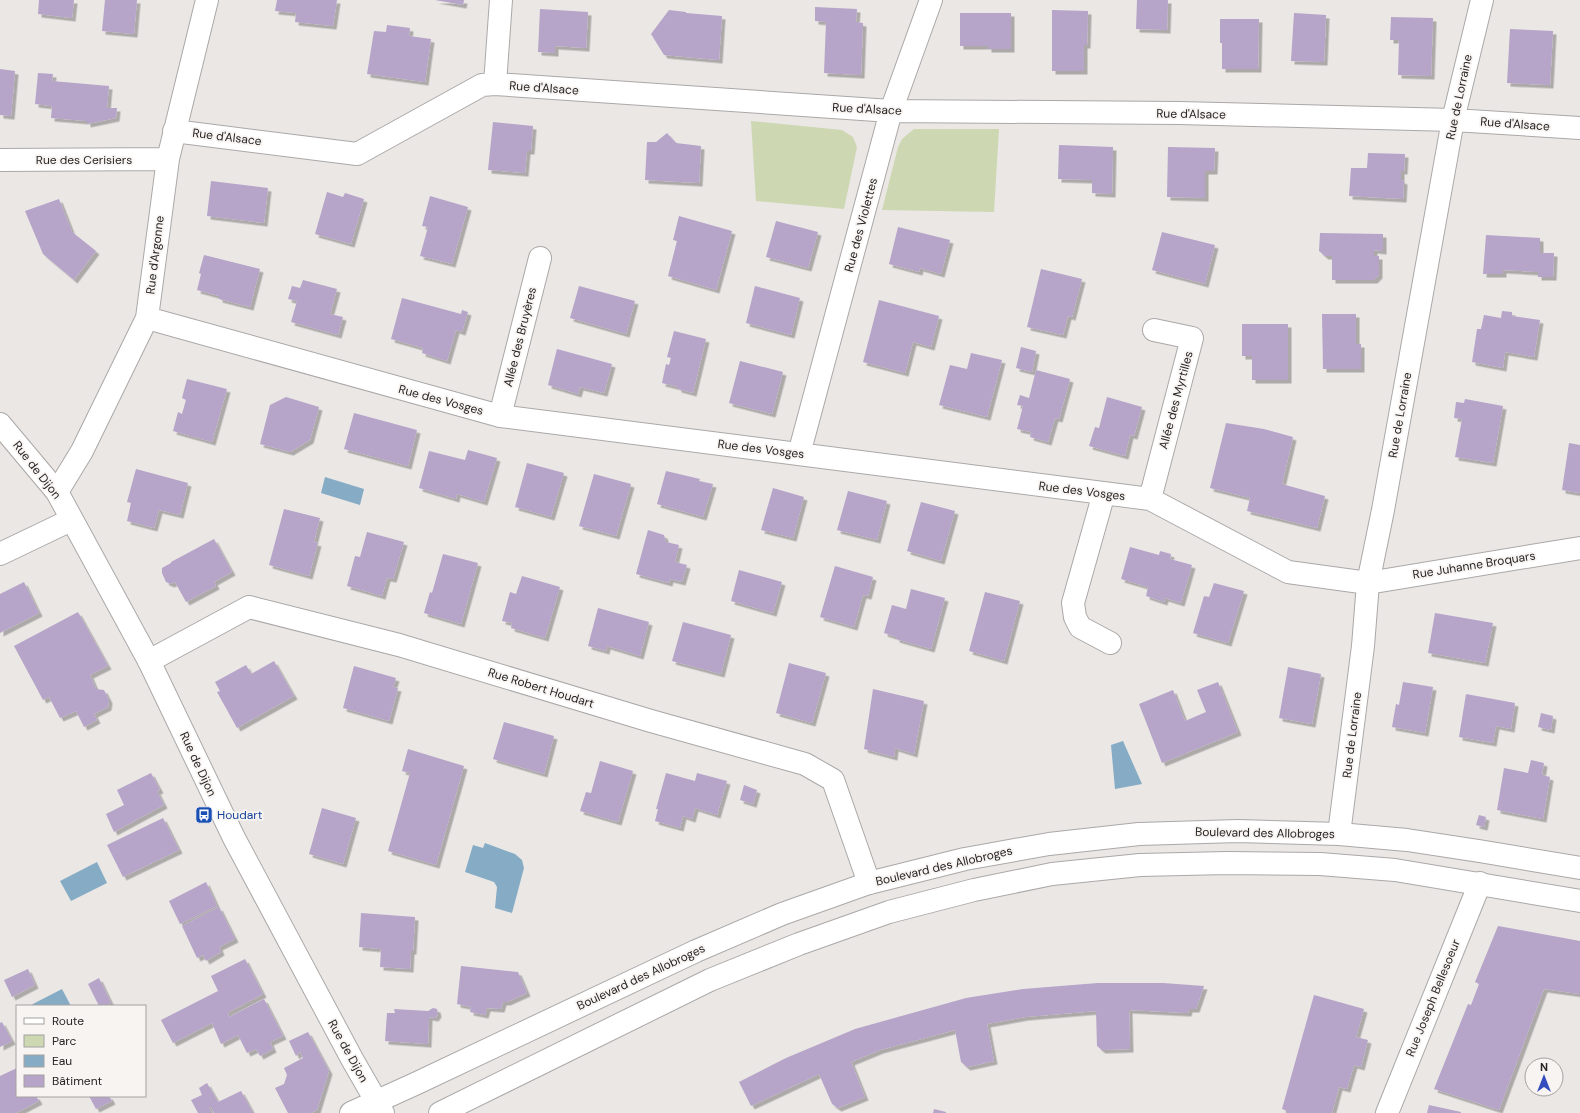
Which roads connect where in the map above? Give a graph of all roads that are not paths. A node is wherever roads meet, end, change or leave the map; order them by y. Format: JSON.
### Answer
{"nodes":[{"id":1,"x":207,"y":0,"type":"edge"},
{"id":2,"x":500,"y":0,"type":"edge"},
{"id":3,"x":931,"y":0,"type":"edge"},
{"id":4,"x":1482,"y":0,"type":"edge"},
{"id":5,"x":494,"y":84,"type":"junction"},
{"id":6,"x":891,"y":111,"type":"junction"},
{"id":7,"x":1453,"y":120,"type":"junction"},
{"id":8,"x":1580,"y":128,"type":"edge"},
{"id":9,"x":174,"y":131,"type":"junction"},
{"id":10,"x":168,"y":159,"type":"junction"},
{"id":11,"x":0,"y":160,"type":"edge"},
{"id":12,"x":540,"y":258,"type":"dead end"},
{"id":13,"x":148,"y":318,"type":"junction"},
{"id":14,"x":1154,"y":330,"type":"dead end"},
{"id":15,"x":500,"y":416,"type":"junction"},
{"id":16,"x":0,"y":424,"type":"edge"},
{"id":17,"x":800,"y":454,"type":"junction"},
{"id":18,"x":57,"y":492,"type":"junction"},
{"id":19,"x":1104,"y":494,"type":"junction"},
{"id":20,"x":1150,"y":500,"type":"junction"},
{"id":21,"x":71,"y":520,"type":"junction"},
{"id":22,"x":1580,"y":548,"type":"edge"},
{"id":23,"x":0,"y":554,"type":"edge"},
{"id":24,"x":1368,"y":583,"type":"junction"},
{"id":25,"x":1110,"y":643,"type":"dead end"},
{"id":26,"x":149,"y":661,"type":"junction"},
{"id":27,"x":1339,"y":834,"type":"junction"},
{"id":28,"x":1580,"y":868,"type":"edge"},
{"id":29,"x":870,"y":883,"type":"junction"},
{"id":30,"x":1480,"y":883,"type":"junction"},
{"id":31,"x":1580,"y":900,"type":"edge"},
{"id":32,"x":379,"y":1107,"type":"edge"},
{"id":33,"x":351,"y":1113,"type":"edge"},
{"id":34,"x":440,"y":1113,"type":"edge"},
{"id":35,"x":1387,"y":1113,"type":"edge"}],
"edges":[{"from":1,"to":9,"type":"street","name":"Rue d'Argonne"},
{"from":2,"to":5,"type":"street"},
{"from":3,"to":6,"type":"street","name":"Rue des Violettes"},
{"from":4,"to":7,"type":"street","name":"Rue de Lorraine"},
{"from":5,"to":6,"type":"street","name":"Rue d'Alsace"},
{"from":5,"to":9,"type":"street","name":"Rue d'Alsace"},
{"from":6,"to":7,"type":"street","name":"Rue d'Alsace"},
{"from":6,"to":17,"type":"street","name":"Rue des Violettes"},
{"from":7,"to":8,"type":"street","name":"Rue d'Alsace"},
{"from":7,"to":24,"type":"street","name":"Rue de Lorraine"},
{"from":9,"to":10,"type":"street","name":"Rue d'Argonne"},
{"from":10,"to":11,"type":"street","name":"Rue des Cerisiers"},
{"from":10,"to":13,"type":"street","name":"Rue d'Argonne"},
{"from":12,"to":15,"type":"street","name":"Allée des Bruyères"},
{"from":13,"to":15,"type":"street","name":"Rue des Vosges"},
{"from":13,"to":18,"type":"street","name":"Rue d'Argonne"},
{"from":14,"to":20,"type":"street","name":"Allée des Myrtilles"},
{"from":15,"to":17,"type":"street","name":"Rue des Vosges"},
{"from":16,"to":18,"type":"street","name":"Rue de Dijon"},
{"from":17,"to":19,"type":"street","name":"Rue des Vosges"},
{"from":18,"to":21,"type":"street","name":"Rue de Dijon"},
{"from":19,"to":20,"type":"street","name":"Rue des Vosges"},
{"from":19,"to":25,"type":"street"},
{"from":20,"to":24,"type":"street","name":"Rue des Vosges"},
{"from":21,"to":23,"type":"street"},
{"from":21,"to":26,"type":"street","name":"Rue de Dijon"},
{"from":22,"to":24,"type":"street","name":"Rue Juhanne Broquars"},
{"from":24,"to":27,"type":"street","name":"Rue de Lorraine"},
{"from":26,"to":29,"type":"street","name":"Rue Robert Houdart"},
{"from":26,"to":32,"type":"street","name":"Rue de Dijon"},
{"from":27,"to":28,"type":"street","name":"Boulevard des Allobroges"},
{"from":27,"to":29,"type":"street","name":"Boulevard des Allobroges"},
{"from":29,"to":32,"type":"street","name":"Boulevard des Allobroges"},
{"from":30,"to":31,"type":"street"},
{"from":30,"to":34,"type":"street"},
{"from":30,"to":35,"type":"street","name":"Rue Joseph Bellesoeur"},
{"from":32,"to":33,"type":"street","name":"Boulevard des Allobroges"}]}
